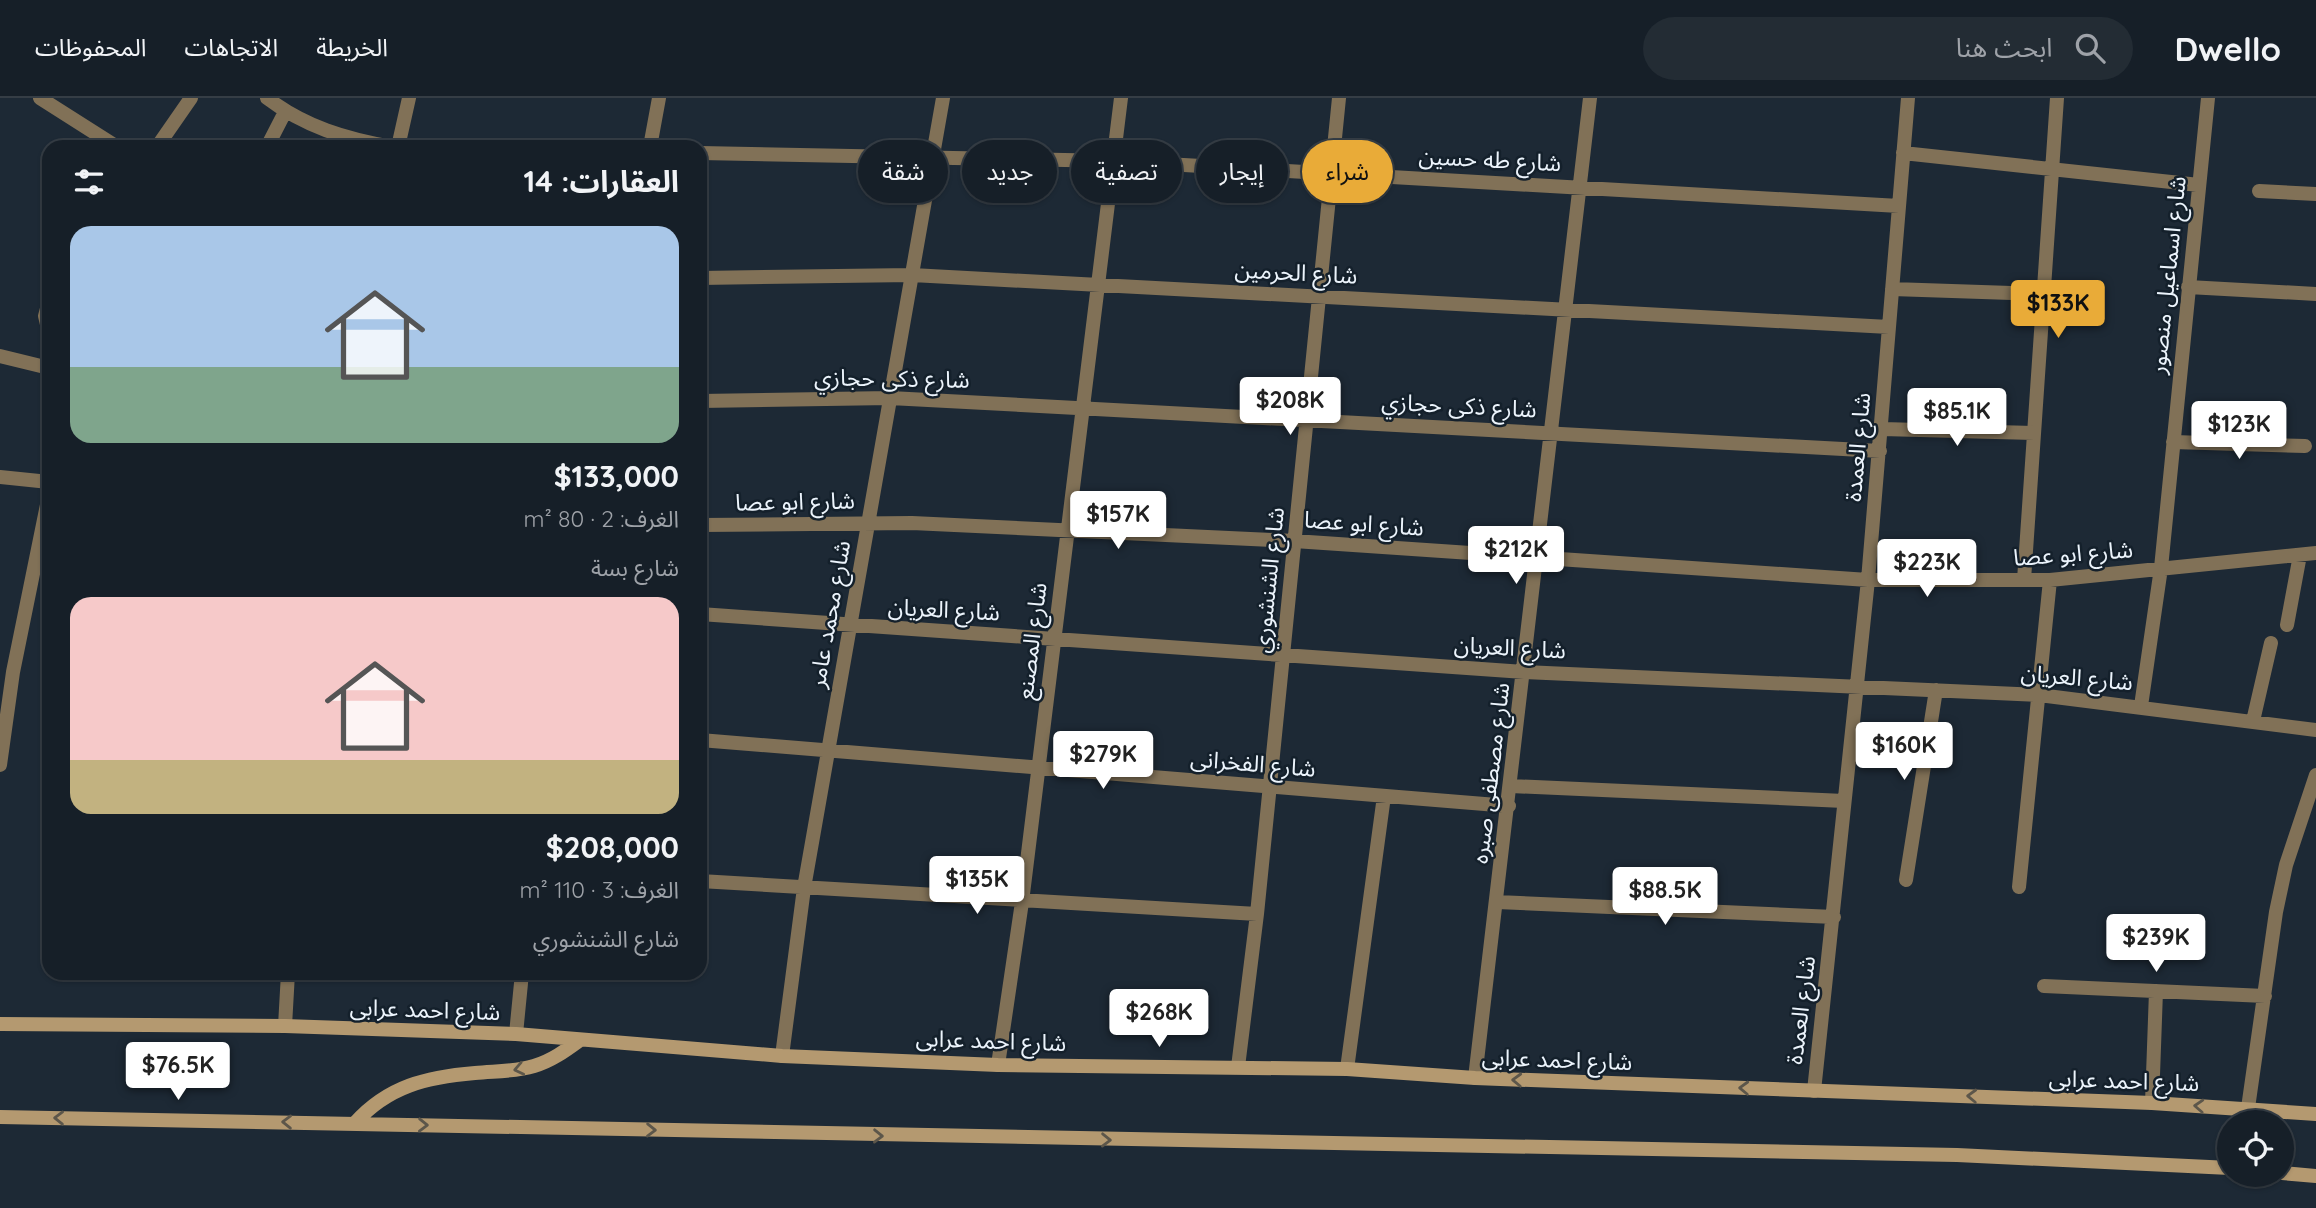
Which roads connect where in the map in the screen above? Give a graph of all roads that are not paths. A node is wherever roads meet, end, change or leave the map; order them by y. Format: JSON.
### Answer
{"nodes":[{"id":1,"x":40,"y":98,"type":"edge"},
{"id":2,"x":191,"y":98,"type":"edge"},
{"id":3,"x":267,"y":98,"type":"edge"},
{"id":4,"x":409,"y":98,"type":"edge"},
{"id":5,"x":659,"y":98,"type":"edge"},
{"id":6,"x":943,"y":98,"type":"edge"},
{"id":7,"x":1121,"y":98,"type":"edge"},
{"id":8,"x":1339,"y":98,"type":"edge"},
{"id":9,"x":1590,"y":98,"type":"edge"},
{"id":10,"x":1908,"y":98,"type":"edge"},
{"id":11,"x":2057,"y":98,"type":"edge"},
{"id":12,"x":2208,"y":98,"type":"edge"},
{"id":13,"x":285,"y":112,"type":"junction"},
{"id":14,"x":106,"y":140,"type":"edge"},
{"id":15,"x":162,"y":140,"type":"edge"},
{"id":16,"x":271,"y":140,"type":"edge"},
{"id":17,"x":356,"y":140,"type":"edge"},
{"id":18,"x":400,"y":140,"type":"edge"},
{"id":19,"x":651,"y":140,"type":"edge"},
{"id":20,"x":936,"y":140,"type":"edge"},
{"id":21,"x":1116,"y":140,"type":"edge"},
{"id":22,"x":1335,"y":140,"type":"edge"},
{"id":23,"x":707,"y":153,"type":"edge"},
{"id":24,"x":1903,"y":153,"type":"junction"},
{"id":25,"x":858,"y":156,"type":"edge"},
{"id":26,"x":948,"y":157,"type":"edge"},
{"id":27,"x":1071,"y":160,"type":"edge"},
{"id":28,"x":1182,"y":164,"type":"edge"},
{"id":29,"x":2052,"y":168,"type":"junction"},
{"id":30,"x":1302,"y":170,"type":"edge"},
{"id":31,"x":1393,"y":176,"type":"edge"},
{"id":32,"x":2199,"y":185,"type":"junction"},
{"id":33,"x":1580,"y":187,"type":"junction"},
{"id":34,"x":2259,"y":191,"type":"dead end"},
{"id":35,"x":2316,"y":194,"type":"edge"},
{"id":36,"x":925,"y":203,"type":"edge"},
{"id":37,"x":1108,"y":203,"type":"edge"},
{"id":38,"x":1329,"y":203,"type":"edge"},
{"id":39,"x":1899,"y":206,"type":"junction"},
{"id":40,"x":912,"y":275,"type":"junction"},
{"id":41,"x":707,"y":278,"type":"edge"},
{"id":42,"x":1098,"y":286,"type":"junction"},
{"id":43,"x":2188,"y":287,"type":"junction"},
{"id":44,"x":1892,"y":289,"type":"junction"},
{"id":45,"x":2044,"y":294,"type":"junction"},
{"id":46,"x":2316,"y":294,"type":"edge"},
{"id":47,"x":1319,"y":296,"type":"junction"},
{"id":48,"x":1566,"y":310,"type":"junction"},
{"id":49,"x":1889,"y":327,"type":"junction"},
{"id":50,"x":0,"y":356,"type":"edge"},
{"id":51,"x":42,"y":366,"type":"edge"},
{"id":52,"x":890,"y":398,"type":"junction"},
{"id":53,"x":707,"y":401,"type":"edge"},
{"id":54,"x":1083,"y":408,"type":"junction"},
{"id":55,"x":1307,"y":421,"type":"junction"},
{"id":56,"x":1882,"y":429,"type":"junction"},
{"id":57,"x":1552,"y":433,"type":"junction"},
{"id":58,"x":2034,"y":433,"type":"junction"},
{"id":59,"x":2173,"y":442,"type":"junction"},
{"id":60,"x":2305,"y":446,"type":"dead end"},
{"id":61,"x":1880,"y":451,"type":"junction"},
{"id":62,"x":0,"y":477,"type":"edge"},
{"id":63,"x":42,"y":481,"type":"edge"},
{"id":64,"x":869,"y":523,"type":"junction"},
{"id":65,"x":42,"y":524,"type":"edge"},
{"id":66,"x":707,"y":525,"type":"edge"},
{"id":67,"x":1068,"y":531,"type":"junction"},
{"id":68,"x":1294,"y":541,"type":"junction"},
{"id":69,"x":2316,"y":553,"type":"edge"},
{"id":70,"x":2300,"y":555,"type":"junction"},
{"id":71,"x":1537,"y":558,"type":"junction"},
{"id":72,"x":2161,"y":568,"type":"junction"},
{"id":73,"x":1868,"y":580,"type":"junction"},
{"id":74,"x":2024,"y":580,"type":"junction"},
{"id":75,"x":2050,"y":580,"type":"junction"},
{"id":76,"x":707,"y":615,"type":"edge"},
{"id":77,"x":2287,"y":625,"type":"dead end"},
{"id":78,"x":850,"y":626,"type":"junction"},
{"id":79,"x":1054,"y":638,"type":"junction"},
{"id":80,"x":2271,"y":643,"type":"dead end"},
{"id":81,"x":1283,"y":655,"type":"junction"},
{"id":82,"x":7,"y":670,"type":"edge"},
{"id":83,"x":1524,"y":672,"type":"junction"},
{"id":84,"x":1856,"y":687,"type":"junction"},
{"id":85,"x":1936,"y":690,"type":"junction"},
{"id":86,"x":2039,"y":695,"type":"junction"},
{"id":87,"x":2141,"y":706,"type":"junction"},
{"id":88,"x":2253,"y":721,"type":"junction"},
{"id":89,"x":2316,"y":730,"type":"edge"},
{"id":90,"x":707,"y":741,"type":"edge"},
{"id":91,"x":828,"y":751,"type":"junction"},
{"id":92,"x":0,"y":765,"type":"edge"},
{"id":93,"x":1038,"y":768,"type":"junction"},
{"id":94,"x":2316,"y":775,"type":"edge"},
{"id":95,"x":1511,"y":786,"type":"junction"},
{"id":96,"x":1269,"y":787,"type":"junction"},
{"id":97,"x":1384,"y":796,"type":"junction"},
{"id":98,"x":1844,"y":802,"type":"junction"},
{"id":99,"x":1509,"y":806,"type":"junction"},
{"id":100,"x":2309,"y":814,"type":"edge"},
{"id":101,"x":1906,"y":880,"type":"dead end"},
{"id":102,"x":707,"y":881,"type":"edge"},
{"id":103,"x":2019,"y":887,"type":"dead end"},
{"id":104,"x":804,"y":888,"type":"junction"},
{"id":105,"x":1022,"y":902,"type":"junction"},
{"id":106,"x":1497,"y":902,"type":"junction"},
{"id":107,"x":1257,"y":914,"type":"junction"},
{"id":108,"x":1834,"y":917,"type":"junction"},
{"id":109,"x":288,"y":980,"type":"edge"},
{"id":110,"x":521,"y":980,"type":"edge"},
{"id":111,"x":2044,"y":986,"type":"dead end"},
{"id":112,"x":2157,"y":991,"type":"junction"},
{"id":113,"x":2265,"y":996,"type":"junction"},
{"id":114,"x":0,"y":1024,"type":"edge"},
{"id":115,"x":285,"y":1026,"type":"junction"},
{"id":116,"x":516,"y":1034,"type":"junction"},
{"id":117,"x":580,"y":1040,"type":"junction"},
{"id":118,"x":782,"y":1056,"type":"junction"},
{"id":119,"x":998,"y":1065,"type":"junction"},
{"id":120,"x":1238,"y":1067,"type":"junction"},
{"id":121,"x":1346,"y":1069,"type":"junction"},
{"id":122,"x":1475,"y":1078,"type":"junction"},
{"id":123,"x":1814,"y":1091,"type":"junction"},
{"id":124,"x":2152,"y":1103,"type":"junction"},
{"id":125,"x":2248,"y":1108,"type":"junction"},
{"id":126,"x":2316,"y":1114,"type":"edge"},
{"id":127,"x":0,"y":1117,"type":"edge"},
{"id":128,"x":355,"y":1123,"type":"junction"},
{"id":129,"x":2217,"y":1167,"type":"edge"},
{"id":130,"x":2294,"y":1174,"type":"edge"},
{"id":131,"x":2316,"y":1176,"type":"edge"}],
"edges":[{"from":1,"to":14,"type":"street"},
{"from":2,"to":15,"type":"street"},
{"from":3,"to":13,"type":"street"},
{"from":4,"to":18,"type":"street"},
{"from":5,"to":19,"type":"street"},
{"from":6,"to":20,"type":"street","name":"شارع محمد عامر"},
{"from":7,"to":21,"type":"street","name":"شارع المصنع"},
{"from":8,"to":22,"type":"street","name":"شارع الشنشوري"},
{"from":9,"to":33,"type":"street","name":"شارع مصطفى صبره"},
{"from":10,"to":24,"type":"street","name":"شارع العمدة"},
{"from":11,"to":29,"type":"street"},
{"from":12,"to":32,"type":"street","name":"شارع اسماعيل منصور"},
{"from":13,"to":16,"type":"street"},
{"from":13,"to":17,"type":"street"},
{"from":23,"to":25,"type":"street","name":"شارع طه حسين"},
{"from":24,"to":29,"type":"street"},
{"from":24,"to":39,"type":"street","name":"شارع العمدة"},
{"from":26,"to":27,"type":"street","name":"شارع طه حسين"},
{"from":28,"to":30,"type":"street","name":"شارع طه حسين"},
{"from":29,"to":32,"type":"street"},
{"from":29,"to":45,"type":"street"},
{"from":31,"to":33,"type":"street","name":"شارع طه حسين"},
{"from":32,"to":43,"type":"street","name":"شارع اسماعيل منصور"},
{"from":33,"to":39,"type":"street","name":"شارع طه حسين"},
{"from":33,"to":48,"type":"street","name":"شارع مصطفى صبره"},
{"from":34,"to":35,"type":"street"},
{"from":36,"to":40,"type":"street","name":"شارع محمد عامر"},
{"from":37,"to":42,"type":"street","name":"شارع المصنع"},
{"from":38,"to":47,"type":"street","name":"شارع الشنشوري"},
{"from":39,"to":44,"type":"street","name":"شارع العمدة"},
{"from":40,"to":41,"type":"street","name":"شارع الحرمين"},
{"from":40,"to":42,"type":"street","name":"شارع الحرمين"},
{"from":40,"to":52,"type":"street","name":"شارع محمد عامر"},
{"from":42,"to":47,"type":"street","name":"شارع الحرمين"},
{"from":42,"to":54,"type":"street","name":"شارع المصنع"},
{"from":43,"to":46,"type":"street"},
{"from":43,"to":59,"type":"street","name":"شارع اسماعيل منصور"},
{"from":44,"to":45,"type":"street"},
{"from":44,"to":49,"type":"street","name":"شارع العمدة"},
{"from":45,"to":58,"type":"street"},
{"from":47,"to":48,"type":"street","name":"شارع الحرمين"},
{"from":47,"to":55,"type":"street","name":"شارع الشنشوري"},
{"from":48,"to":49,"type":"street","name":"شارع الحرمين"},
{"from":48,"to":57,"type":"street","name":"شارع مصطفى صبره"},
{"from":49,"to":56,"type":"street","name":"شارع العمدة"},
{"from":50,"to":51,"type":"street"},
{"from":52,"to":53,"type":"street","name":"شارع ذكى حجازي"},
{"from":52,"to":54,"type":"street","name":"شارع ذكى حجازي"},
{"from":52,"to":64,"type":"street","name":"شارع محمد عامر"},
{"from":54,"to":55,"type":"street","name":"شارع ذكى حجازي"},
{"from":54,"to":67,"type":"street","name":"شارع المصنع"},
{"from":55,"to":57,"type":"street","name":"شارع ذكى حجازي"},
{"from":55,"to":68,"type":"street","name":"شارع الشنشوري"},
{"from":56,"to":58,"type":"street"},
{"from":56,"to":61,"type":"street","name":"شارع العمدة"},
{"from":57,"to":61,"type":"street","name":"شارع ذكى حجازي"},
{"from":57,"to":71,"type":"street","name":"شارع مصطفى صبره"},
{"from":58,"to":74,"type":"street"},
{"from":59,"to":60,"type":"street"},
{"from":59,"to":72,"type":"street","name":"شارع اسماعيل منصور"},
{"from":61,"to":73,"type":"street","name":"شارع العمدة"},
{"from":62,"to":63,"type":"street"},
{"from":64,"to":66,"type":"street","name":"شارع ابو عصا"},
{"from":64,"to":67,"type":"street","name":"شارع ابو عصا"},
{"from":64,"to":78,"type":"street","name":"شارع محمد عامر"},
{"from":65,"to":82,"type":"street"},
{"from":67,"to":68,"type":"street","name":"شارع ابو عصا"},
{"from":67,"to":79,"type":"street","name":"شارع المصنع"},
{"from":68,"to":71,"type":"street","name":"شارع ابو عصا"},
{"from":68,"to":81,"type":"street","name":"شارع الشنشوري"},
{"from":69,"to":70,"type":"street","name":"شارع ابو عصا"},
{"from":70,"to":72,"type":"street","name":"شارع ابو عصا"},
{"from":70,"to":77,"type":"street"},
{"from":71,"to":73,"type":"street","name":"شارع ابو عصا"},
{"from":71,"to":83,"type":"street","name":"شارع مصطفى صبره"},
{"from":72,"to":75,"type":"street","name":"شارع ابو عصا"},
{"from":72,"to":87,"type":"street","name":"شارع اسماعيل منصور"},
{"from":73,"to":74,"type":"street","name":"شارع ابو عصا"},
{"from":73,"to":84,"type":"street","name":"شارع العمدة"},
{"from":74,"to":75,"type":"street","name":"شارع ابو عصا"},
{"from":75,"to":86,"type":"street"},
{"from":76,"to":78,"type":"street","name":"شارع العريان"},
{"from":78,"to":79,"type":"street","name":"شارع العريان"},
{"from":78,"to":91,"type":"street","name":"شارع محمد عامر"},
{"from":79,"to":81,"type":"street","name":"شارع العريان"},
{"from":79,"to":93,"type":"street","name":"شارع المصنع"},
{"from":80,"to":88,"type":"street"},
{"from":81,"to":83,"type":"street","name":"شارع العريان"},
{"from":81,"to":96,"type":"street","name":"شارع الشنشوري"},
{"from":82,"to":92,"type":"street"},
{"from":83,"to":84,"type":"street","name":"شارع العريان"},
{"from":83,"to":95,"type":"street","name":"شارع مصطفى صبره"},
{"from":84,"to":85,"type":"street","name":"شارع العريان"},
{"from":84,"to":98,"type":"street","name":"شارع العمدة"},
{"from":85,"to":86,"type":"street","name":"شارع العريان"},
{"from":85,"to":101,"type":"street"},
{"from":86,"to":87,"type":"street","name":"شارع العريان"},
{"from":86,"to":103,"type":"street"},
{"from":87,"to":88,"type":"street","name":"شارع العريان"},
{"from":88,"to":89,"type":"street","name":"شارع العريان"},
{"from":90,"to":91,"type":"street","name":"شارع الفخرانى"},
{"from":91,"to":93,"type":"street","name":"شارع الفخرانى"},
{"from":91,"to":104,"type":"street","name":"شارع محمد عامر"},
{"from":93,"to":96,"type":"street","name":"شارع الفخرانى"},
{"from":93,"to":105,"type":"street","name":"شارع المصنع"},
{"from":94,"to":100,"type":"street"},
{"from":95,"to":98,"type":"street"},
{"from":95,"to":99,"type":"street","name":"شارع مصطفى صبره"},
{"from":96,"to":97,"type":"street","name":"شارع الفخرانى"},
{"from":96,"to":107,"type":"street","name":"شارع الشنشوري"},
{"from":97,"to":99,"type":"street","name":"شارع الفخرانى"},
{"from":97,"to":121,"type":"street"},
{"from":98,"to":108,"type":"street","name":"شارع العمدة"},
{"from":99,"to":106,"type":"street","name":"شارع مصطفى صبره"},
{"from":100,"to":113,"type":"street"},
{"from":102,"to":104,"type":"street"},
{"from":104,"to":105,"type":"street"},
{"from":104,"to":118,"type":"street","name":"شارع محمد عامر"},
{"from":105,"to":107,"type":"street"},
{"from":105,"to":119,"type":"street","name":"شارع المصنع"},
{"from":106,"to":108,"type":"street"},
{"from":106,"to":122,"type":"street","name":"شارع مصطفى صبره"},
{"from":107,"to":120,"type":"street","name":"شارع الشنشوري"},
{"from":108,"to":123,"type":"street","name":"شارع العمدة"},
{"from":109,"to":115,"type":"street"},
{"from":110,"to":116,"type":"street"},
{"from":111,"to":112,"type":"street"},
{"from":112,"to":113,"type":"street"},
{"from":112,"to":124,"type":"street"},
{"from":113,"to":125,"type":"street"},
{"from":114,"to":115,"type":"main road","name":"شارع احمد عرابى"},
{"from":115,"to":116,"type":"main road","name":"شارع احمد عرابى"},
{"from":116,"to":117,"type":"main road","name":"شارع احمد عرابى"},
{"from":117,"to":118,"type":"main road","name":"شارع احمد عرابى"},
{"from":117,"to":128,"type":"main road","one_way":true},
{"from":118,"to":119,"type":"main road","name":"شارع احمد عرابى"},
{"from":119,"to":120,"type":"main road","name":"شارع احمد عرابى"},
{"from":120,"to":121,"type":"main road","name":"شارع احمد عرابى"},
{"from":121,"to":122,"type":"main road","name":"شارع احمد عرابى"},
{"from":123,"to":122,"type":"main road","name":"شارع احمد عرابى","one_way":true},
{"from":124,"to":123,"type":"main road","name":"شارع احمد عرابى","one_way":true},
{"from":125,"to":124,"type":"main road","name":"شارع احمد عرابى","one_way":true},
{"from":125,"to":126,"type":"main road","name":"شارع احمد عرابى"},
{"from":128,"to":127,"type":"main road","one_way":true},
{"from":128,"to":129,"type":"main road","one_way":true},
{"from":130,"to":131,"type":"main road"}]}
